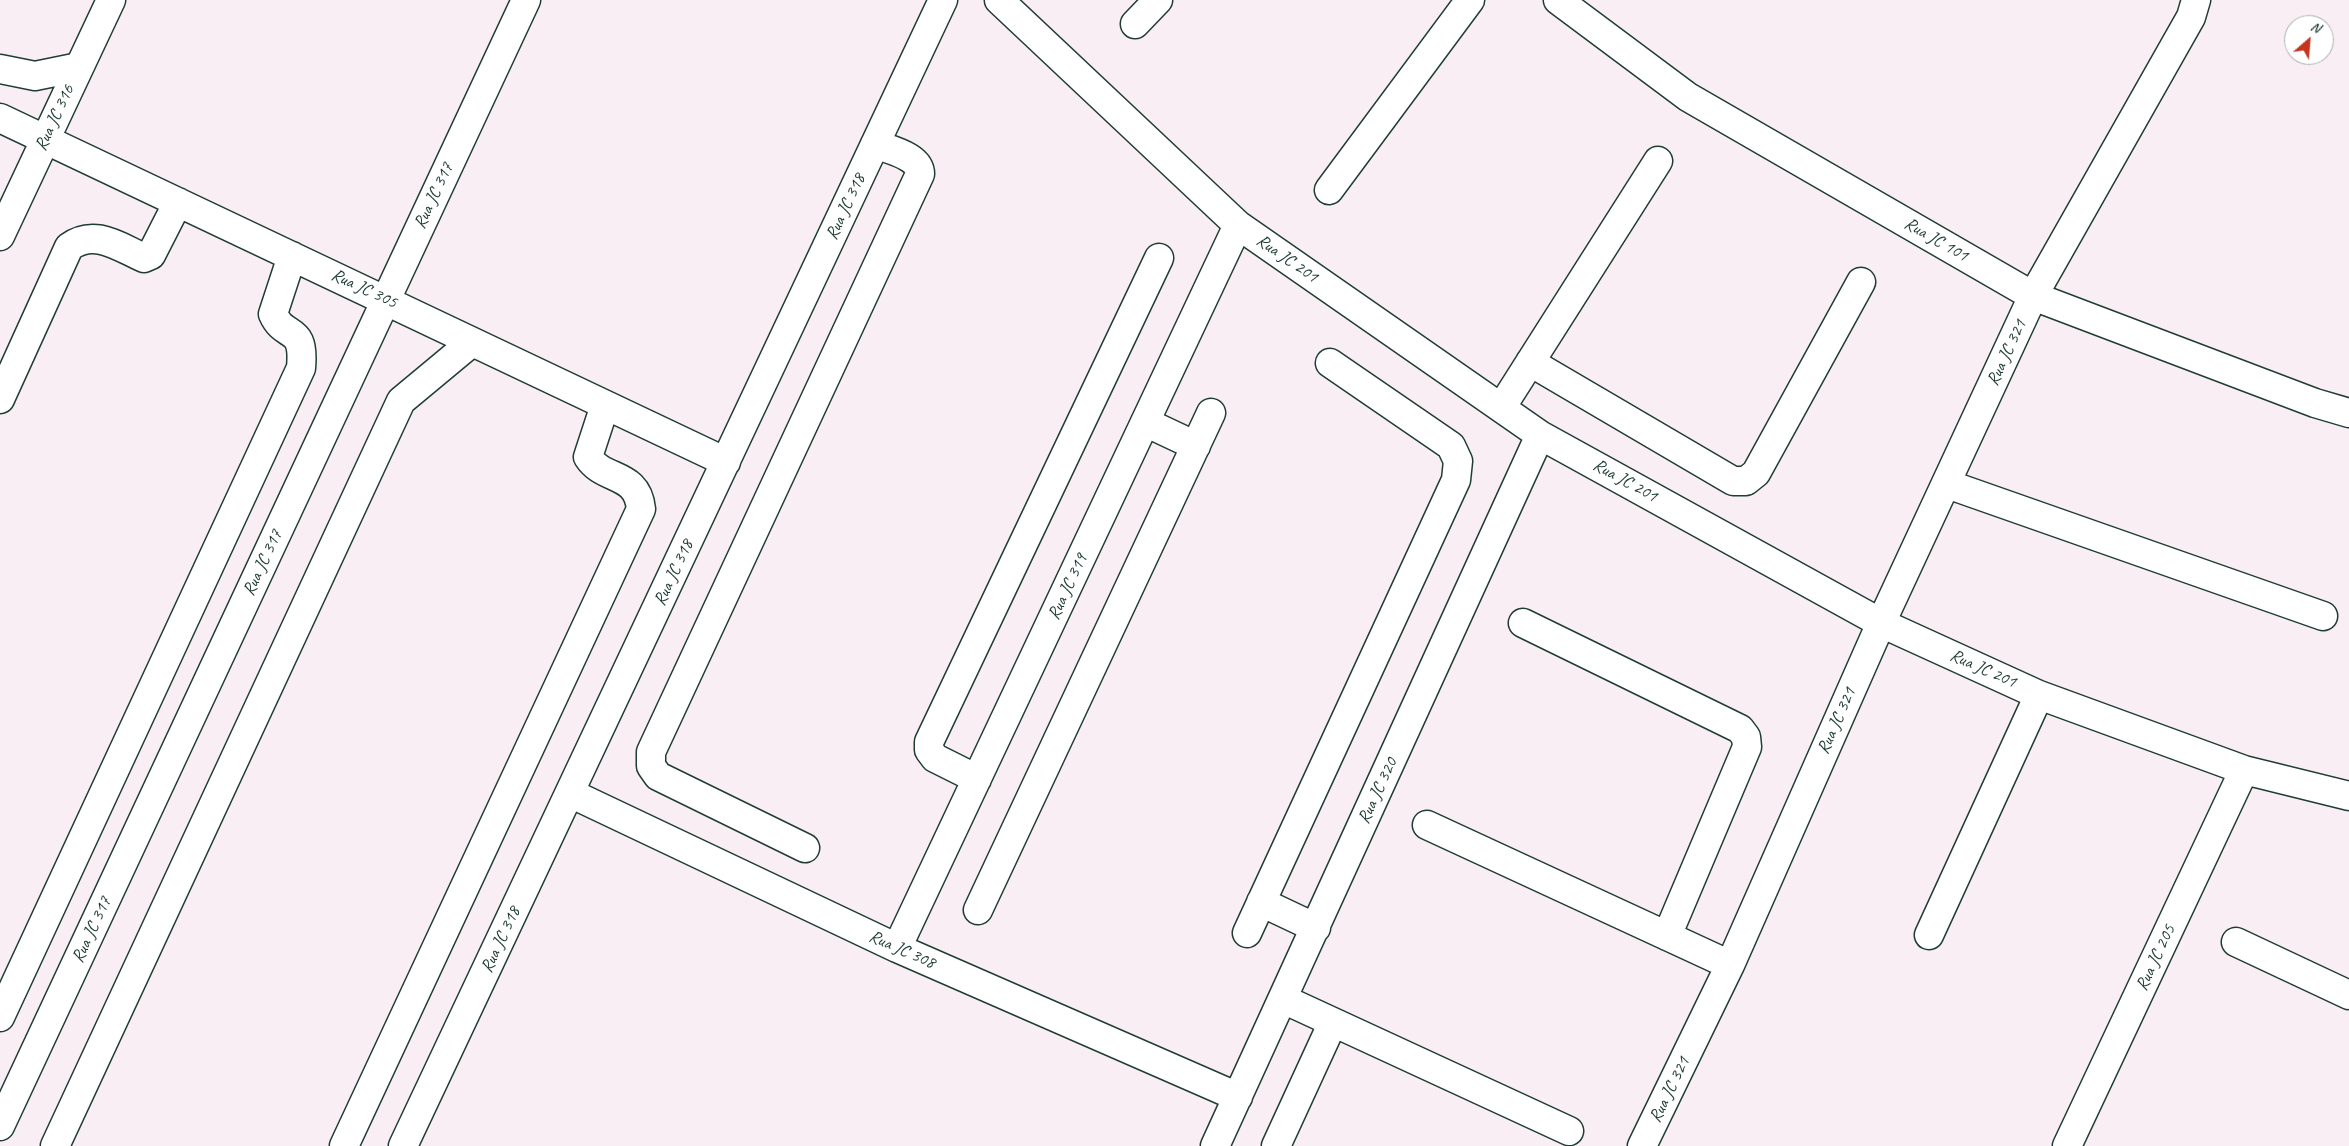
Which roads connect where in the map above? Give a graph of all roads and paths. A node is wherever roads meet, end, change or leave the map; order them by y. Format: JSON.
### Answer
{"nodes":[{"id":1,"x":111,"y":0,"type":"edge"},
{"id":2,"x":526,"y":0,"type":"edge"},
{"id":3,"x":943,"y":0,"type":"edge"},
{"id":4,"x":999,"y":0,"type":"edge"},
{"id":5,"x":1158,"y":0,"type":"edge"},
{"id":6,"x":1558,"y":0,"type":"edge"},
{"id":7,"x":2196,"y":0,"type":"edge"},
{"id":8,"x":1459,"y":4,"type":"edge"},
{"id":9,"x":1135,"y":24,"type":"dead end"},
{"id":10,"x":80,"y":66,"type":"junction"},
{"id":11,"x":0,"y":69,"type":"edge"},
{"id":12,"x":0,"y":118,"type":"edge"},
{"id":13,"x":45,"y":139,"type":"junction"},
{"id":14,"x":875,"y":144,"type":"junction"},
{"id":15,"x":1658,"y":161,"type":"dead end"},
{"id":16,"x":1329,"y":190,"type":"dead end"},
{"id":17,"x":178,"y":202,"type":"junction"},
{"id":18,"x":1238,"y":225,"type":"junction"},
{"id":19,"x":1,"y":228,"type":"edge"},
{"id":20,"x":292,"y":256,"type":"junction"},
{"id":21,"x":1159,"y":258,"type":"dead end"},
{"id":22,"x":1862,"y":282,"type":"dead end"},
{"id":23,"x":2033,"y":296,"type":"junction"},
{"id":24,"x":386,"y":300,"type":"junction"},
{"id":25,"x":472,"y":342,"type":"junction"},
{"id":26,"x":1530,"y":362,"type":"junction"},
{"id":27,"x":1330,"y":363,"type":"dead end"},
{"id":28,"x":0,"y":399,"type":"edge"},
{"id":29,"x":605,"y":404,"type":"junction"},
{"id":30,"x":1501,"y":408,"type":"junction"},
{"id":31,"x":2349,"y":412,"type":"edge"},
{"id":32,"x":1212,"y":413,"type":"dead end"},
{"id":33,"x":1145,"y":422,"type":"junction"},
{"id":34,"x":1540,"y":435,"type":"junction"},
{"id":35,"x":1196,"y":446,"type":"junction"},
{"id":36,"x":726,"y":462,"type":"junction"},
{"id":37,"x":1947,"y":484,"type":"junction"},
{"id":38,"x":2323,"y":616,"type":"dead end"},
{"id":39,"x":1881,"y":622,"type":"junction"},
{"id":40,"x":1523,"y":623,"type":"dead end"},
{"id":41,"x":2039,"y":694,"type":"junction"},
{"id":42,"x":2244,"y":770,"type":"junction"},
{"id":43,"x":977,"y":779,"type":"junction"},
{"id":44,"x":570,"y":793,"type":"junction"},
{"id":45,"x":2349,"y":796,"type":"edge"},
{"id":46,"x":1427,"y":825,"type":"dead end"},
{"id":47,"x":805,"y":848,"type":"dead end"},
{"id":48,"x":1261,"y":902,"type":"junction"},
{"id":49,"x":978,"y":910,"type":"dead end"},
{"id":50,"x":1316,"y":928,"type":"junction"},
{"id":51,"x":1246,"y":933,"type":"dead end"},
{"id":52,"x":1929,"y":935,"type":"dead end"},
{"id":53,"x":1667,"y":936,"type":"junction"},
{"id":54,"x":2236,"y":942,"type":"dead end"},
{"id":55,"x":897,"y":948,"type":"junction"},
{"id":56,"x":1730,"y":965,"type":"junction"},
{"id":57,"x":2349,"y":995,"type":"edge"},
{"id":58,"x":1283,"y":999,"type":"junction"},
{"id":59,"x":0,"y":1017,"type":"edge"},
{"id":60,"x":1333,"y":1022,"type":"junction"},
{"id":61,"x":1238,"y":1097,"type":"junction"},
{"id":62,"x":0,"y":1126,"type":"edge"},
{"id":63,"x":1569,"y":1131,"type":"dead end"},
{"id":64,"x":55,"y":1146,"type":"edge"},
{"id":65,"x":344,"y":1146,"type":"edge"},
{"id":66,"x":403,"y":1146,"type":"edge"},
{"id":67,"x":1215,"y":1146,"type":"edge"},
{"id":68,"x":1276,"y":1146,"type":"edge"},
{"id":69,"x":1642,"y":1146,"type":"edge"},
{"id":70,"x":2067,"y":1146,"type":"edge"}],
"edges":[{"from":1,"to":10,"type":"street","name":"Rua JC 316"},
{"from":2,"to":24,"type":"street","name":"Rua JC 317"},
{"from":3,"to":14,"type":"street","name":"Rua JC 318"},
{"from":4,"to":18,"type":"street","name":"Rua JC 201"},
{"from":5,"to":9,"type":"street"},
{"from":6,"to":23,"type":"street","name":"Rua JC 101"},
{"from":7,"to":23,"type":"street","name":"Rua JC 321"},
{"from":8,"to":16,"type":"street"},
{"from":10,"to":11,"type":"street"},
{"from":10,"to":13,"type":"street","name":"Rua JC 316"},
{"from":12,"to":13,"type":"street","name":"Rua JC 305"},
{"from":13,"to":17,"type":"street","name":"Rua JC 305"},
{"from":13,"to":19,"type":"street","name":"Rua JC 316"},
{"from":14,"to":36,"type":"street","name":"Rua JC 318"},
{"from":14,"to":47,"type":"street"},
{"from":15,"to":26,"type":"street"},
{"from":17,"to":20,"type":"street","name":"Rua JC 305"},
{"from":17,"to":28,"type":"street"},
{"from":18,"to":30,"type":"street","name":"Rua JC 201"},
{"from":18,"to":33,"type":"street","name":"Rua JC 319"},
{"from":20,"to":24,"type":"street","name":"Rua JC 305"},
{"from":20,"to":59,"type":"street"},
{"from":21,"to":43,"type":"street"},
{"from":22,"to":26,"type":"street"},
{"from":23,"to":31,"type":"street","name":"Rua JC 101"},
{"from":23,"to":37,"type":"street","name":"Rua JC 321"},
{"from":24,"to":25,"type":"street","name":"Rua JC 305"},
{"from":24,"to":62,"type":"street","name":"Rua JC 317"},
{"from":25,"to":29,"type":"street","name":"Rua JC 305"},
{"from":25,"to":64,"type":"street"},
{"from":26,"to":30,"type":"street"},
{"from":27,"to":48,"type":"street"},
{"from":29,"to":36,"type":"street","name":"Rua JC 305"},
{"from":29,"to":65,"type":"street"},
{"from":30,"to":34,"type":"street","name":"Rua JC 201"},
{"from":32,"to":35,"type":"street"},
{"from":33,"to":35,"type":"street"},
{"from":33,"to":43,"type":"street","name":"Rua JC 319"},
{"from":34,"to":39,"type":"street","name":"Rua JC 201"},
{"from":34,"to":50,"type":"street","name":"Rua JC 320"},
{"from":35,"to":49,"type":"street"},
{"from":36,"to":44,"type":"street","name":"Rua JC 318"},
{"from":37,"to":38,"type":"street"},
{"from":37,"to":39,"type":"street","name":"Rua JC 321"},
{"from":39,"to":41,"type":"street","name":"Rua JC 201"},
{"from":39,"to":56,"type":"street","name":"Rua JC 321"},
{"from":40,"to":53,"type":"street"},
{"from":41,"to":42,"type":"street","name":"Rua JC 201"},
{"from":41,"to":52,"type":"street"},
{"from":42,"to":45,"type":"street","name":"Rua JC 201"},
{"from":42,"to":70,"type":"street","name":"Rua JC 205"},
{"from":43,"to":55,"type":"street","name":"Rua JC 319"},
{"from":44,"to":55,"type":"street","name":"Rua JC 308"},
{"from":44,"to":66,"type":"street","name":"Rua JC 318"},
{"from":46,"to":53,"type":"street"},
{"from":48,"to":50,"type":"street"},
{"from":48,"to":51,"type":"street"},
{"from":50,"to":58,"type":"street","name":"Rua JC 320"},
{"from":53,"to":56,"type":"street"},
{"from":54,"to":57,"type":"street"},
{"from":55,"to":61,"type":"street","name":"Rua JC 308"},
{"from":56,"to":69,"type":"street","name":"Rua JC 321"},
{"from":58,"to":60,"type":"street"},
{"from":58,"to":61,"type":"street","name":"Rua JC 320"},
{"from":60,"to":63,"type":"street"},
{"from":60,"to":68,"type":"street"},
{"from":61,"to":67,"type":"street","name":"Rua JC 320"}]}
